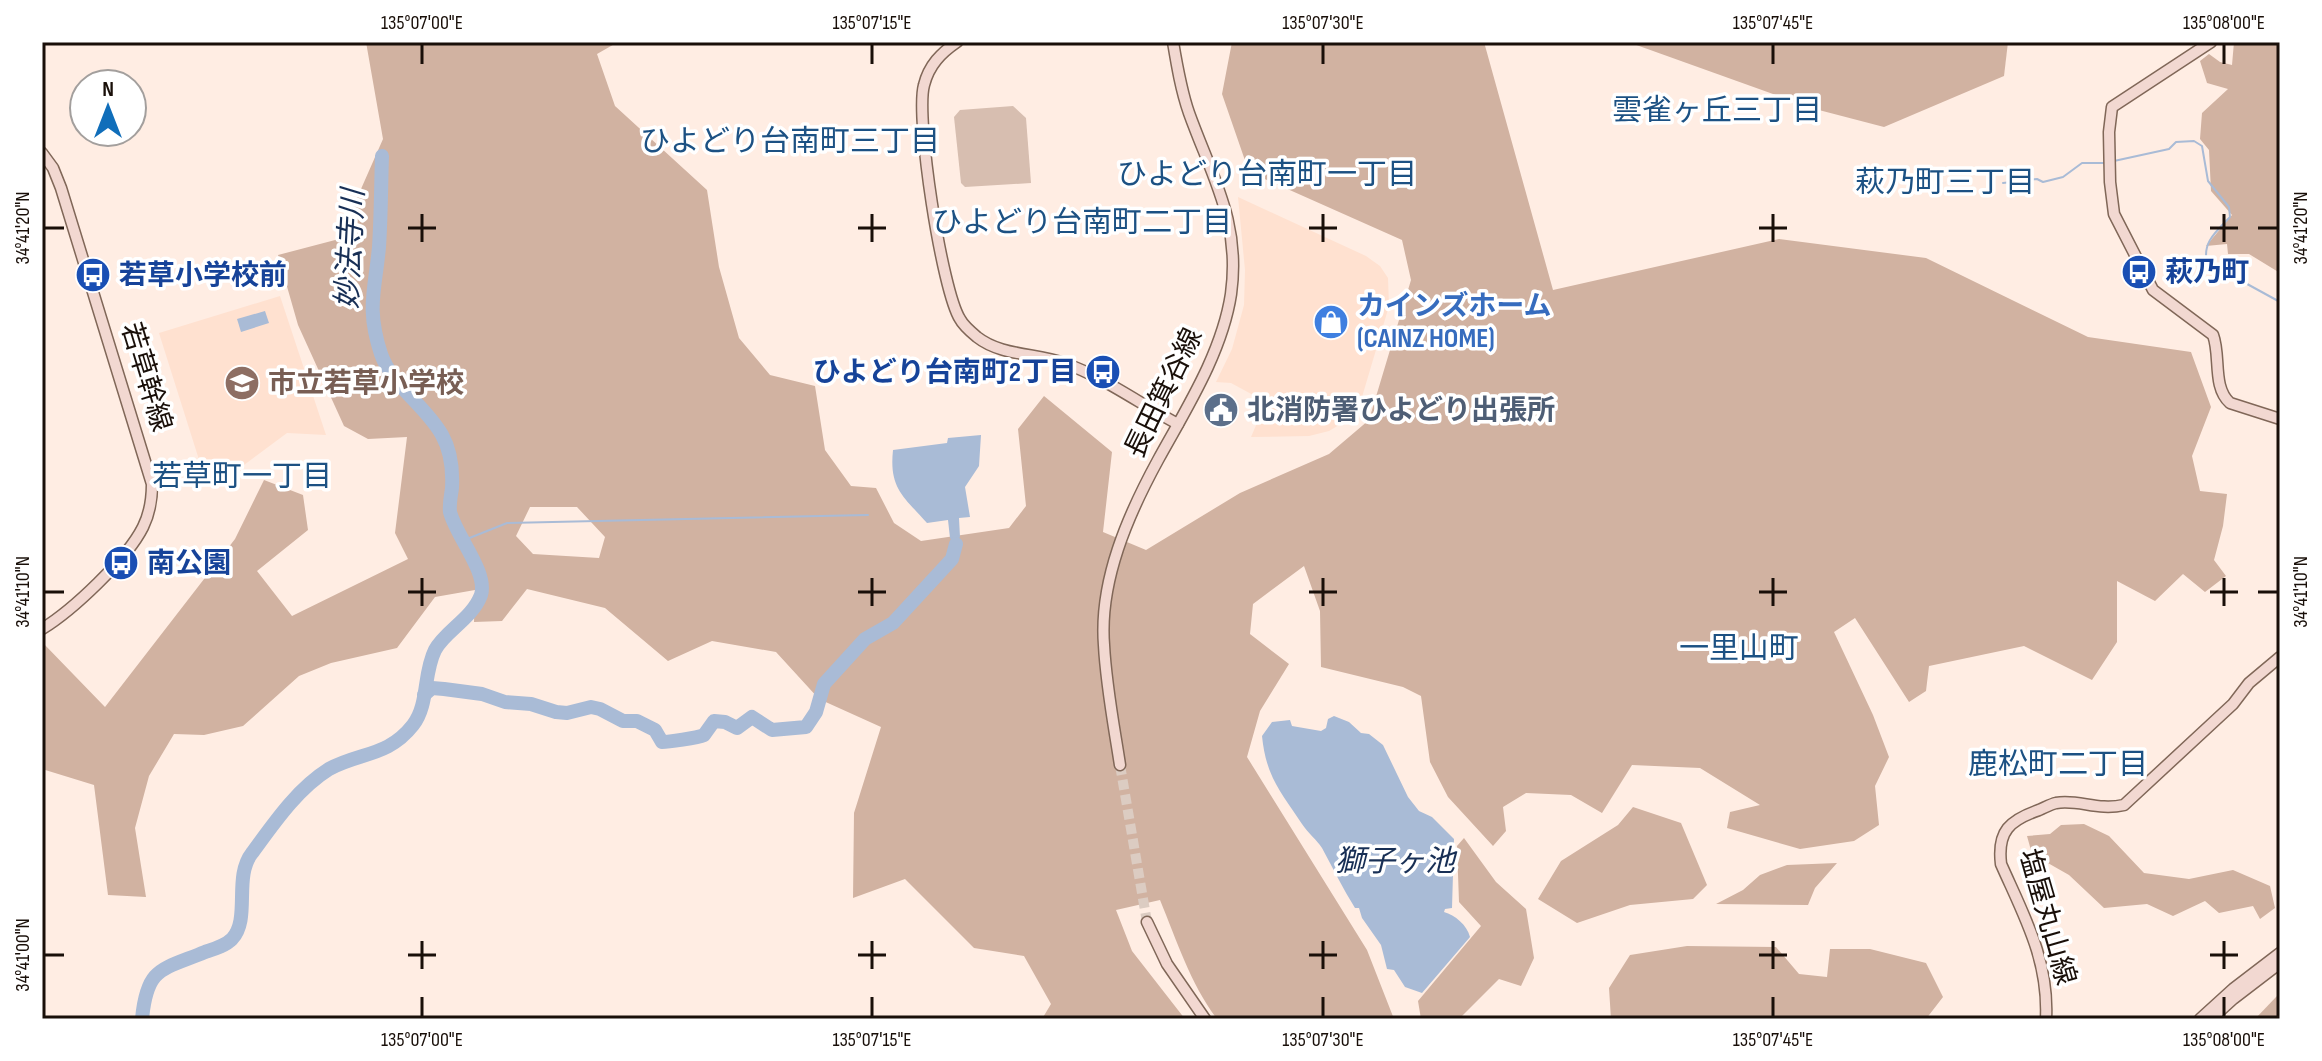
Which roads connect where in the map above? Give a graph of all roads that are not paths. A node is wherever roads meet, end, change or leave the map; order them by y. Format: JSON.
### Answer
{"nodes":[{"id":1,"x":957,"y":42,"type":"edge"},
{"id":2,"x":1173,"y":42,"type":"edge"},
{"id":3,"x":2211,"y":42,"type":"edge"},
{"id":4,"x":42,"y":153,"type":"edge"},
{"id":5,"x":2280,"y":419,"type":"edge"},
{"id":6,"x":1178,"y":424,"type":"junction"},
{"id":7,"x":42,"y":629,"type":"edge"},
{"id":8,"x":2280,"y":657,"type":"edge"},
{"id":9,"x":1120,"y":765,"type":"tunnel mouth"},
{"id":10,"x":1147,"y":922,"type":"tunnel mouth"},
{"id":11,"x":2280,"y":953,"type":"edge"},
{"id":12,"x":2280,"y":963,"type":"edge"},
{"id":13,"x":1205,"y":1019,"type":"edge"},
{"id":14,"x":2046,"y":1019,"type":"edge"},
{"id":15,"x":2200,"y":1019,"type":"edge"},
{"id":16,"x":2211,"y":1019,"type":"edge"}],
"edges":[{"from":1,"to":6,"type":"street"},
{"from":2,"to":6,"type":"street","name":"長田箕谷線"},
{"from":3,"to":5,"type":"street"},
{"from":4,"to":7,"type":"street","name":"若草幹線"},
{"from":6,"to":9,"type":"street","name":"長田箕谷線"},
{"from":8,"to":14,"type":"street","name":"塩屋丸山線"},
{"from":10,"to":13,"type":"street"},
{"from":11,"to":15,"type":"street"},
{"from":12,"to":16,"type":"street"}]}
